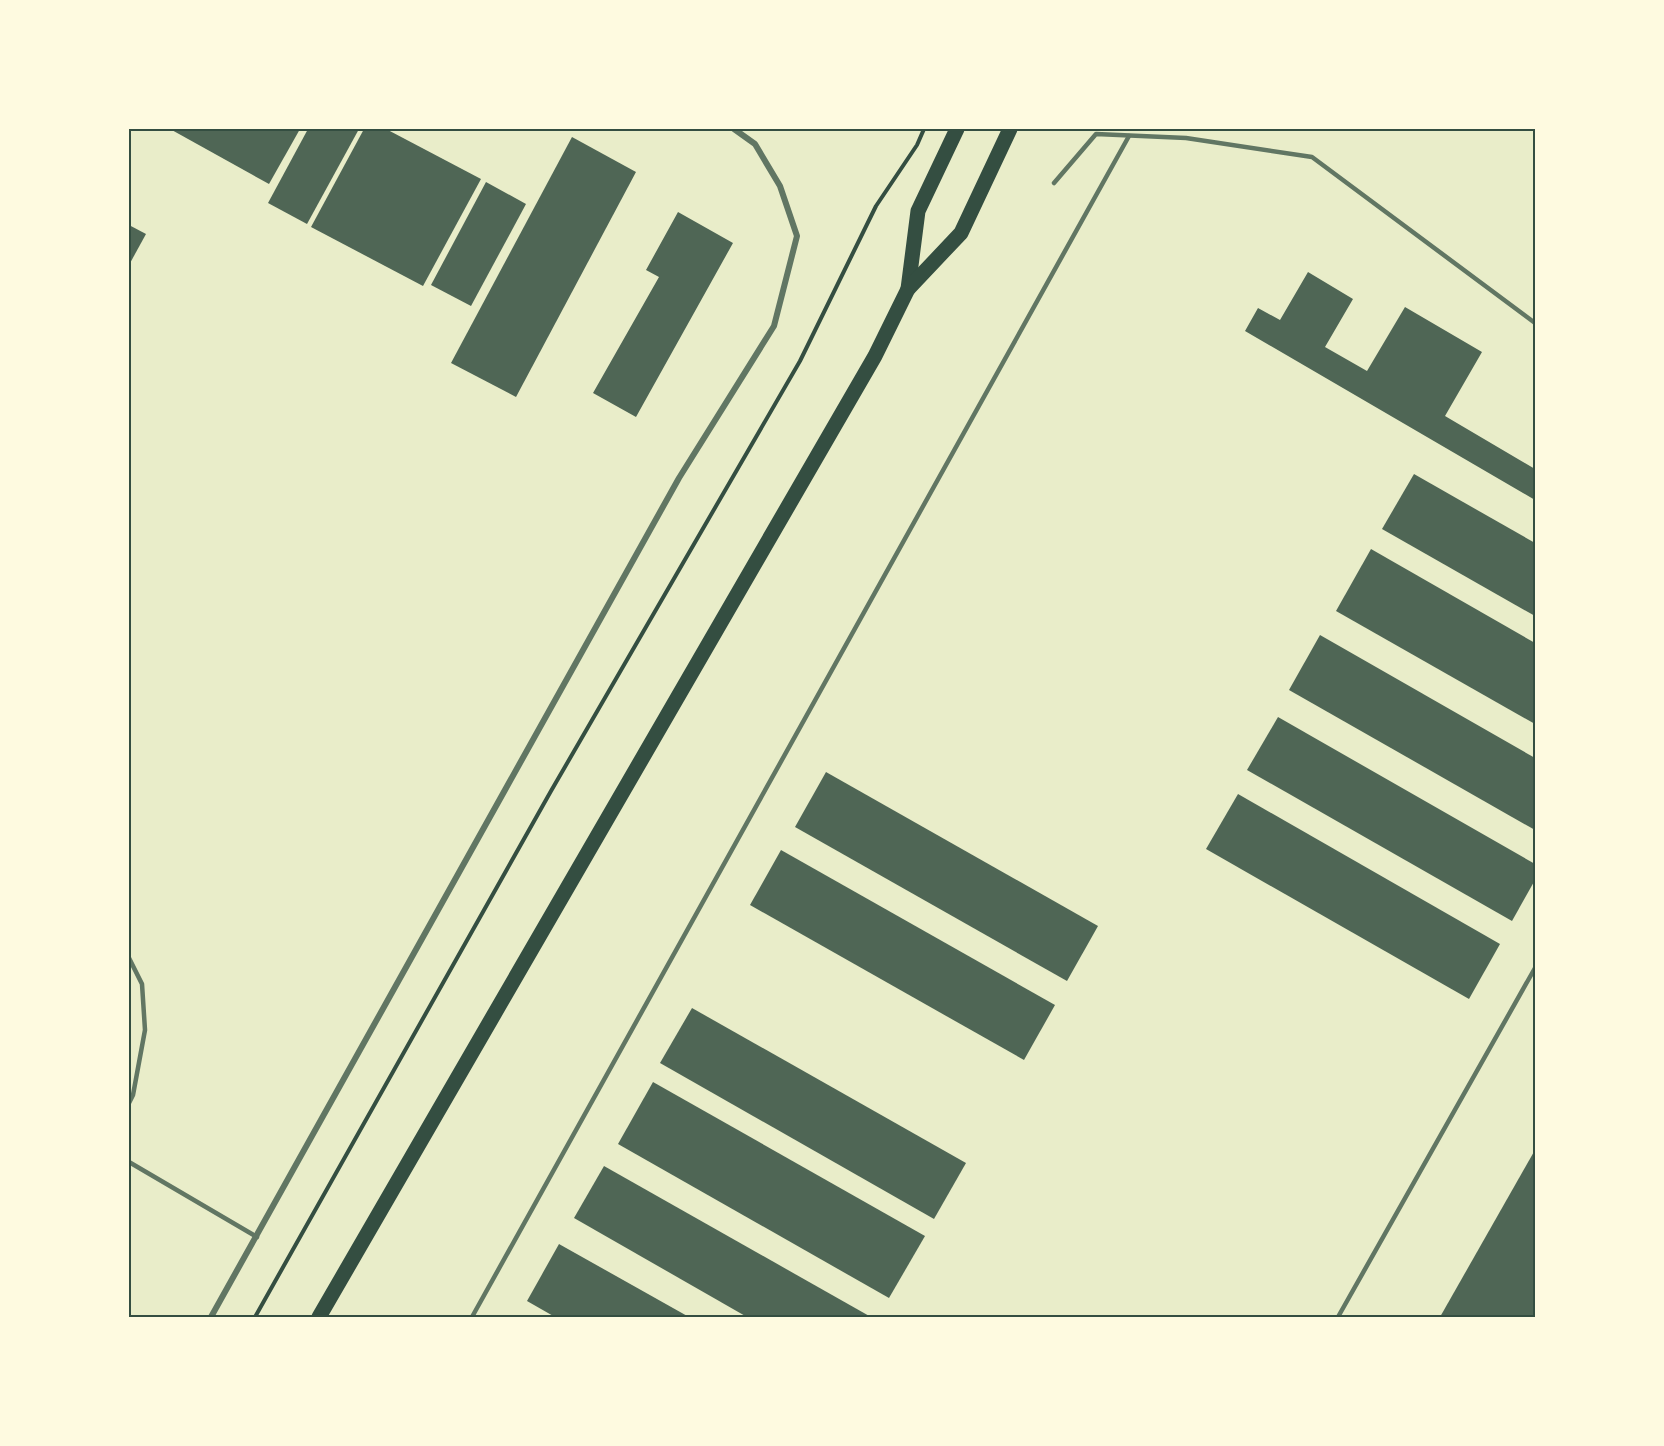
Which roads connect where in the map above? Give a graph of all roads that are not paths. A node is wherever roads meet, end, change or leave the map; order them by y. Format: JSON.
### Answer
{"nodes":[{"id":1,"x":734,"y":129,"type":"edge"},
{"id":2,"x":957,"y":129,"type":"edge"},
{"id":3,"x":1010,"y":129,"type":"edge"},
{"id":4,"x":1128,"y":136,"type":"junction"},
{"id":5,"x":1054,"y":183,"type":"dead end"},
{"id":6,"x":908,"y":289,"type":"junction"},
{"id":7,"x":1535,"y":323,"type":"edge"},
{"id":8,"x":129,"y":958,"type":"edge"},
{"id":9,"x":1535,"y":968,"type":"edge"},
{"id":10,"x":129,"y":1103,"type":"edge"},
{"id":11,"x":129,"y":1162,"type":"edge"},
{"id":12,"x":257,"y":1237,"type":"junction"},
{"id":13,"x":211,"y":1317,"type":"edge"},
{"id":14,"x":319,"y":1317,"type":"edge"},
{"id":15,"x":472,"y":1317,"type":"edge"},
{"id":16,"x":1338,"y":1317,"type":"edge"}],
"edges":[{"from":1,"to":12,"type":"street"},
{"from":2,"to":6,"type":"main road"},
{"from":3,"to":6,"type":"main road"},
{"from":4,"to":5,"type":"lane"},
{"from":4,"to":7,"type":"lane"},
{"from":4,"to":15,"type":"lane"},
{"from":6,"to":14,"type":"main road"},
{"from":8,"to":10,"type":"lane"},
{"from":9,"to":16,"type":"lane"},
{"from":11,"to":12,"type":"lane"},
{"from":12,"to":13,"type":"street"}]}
